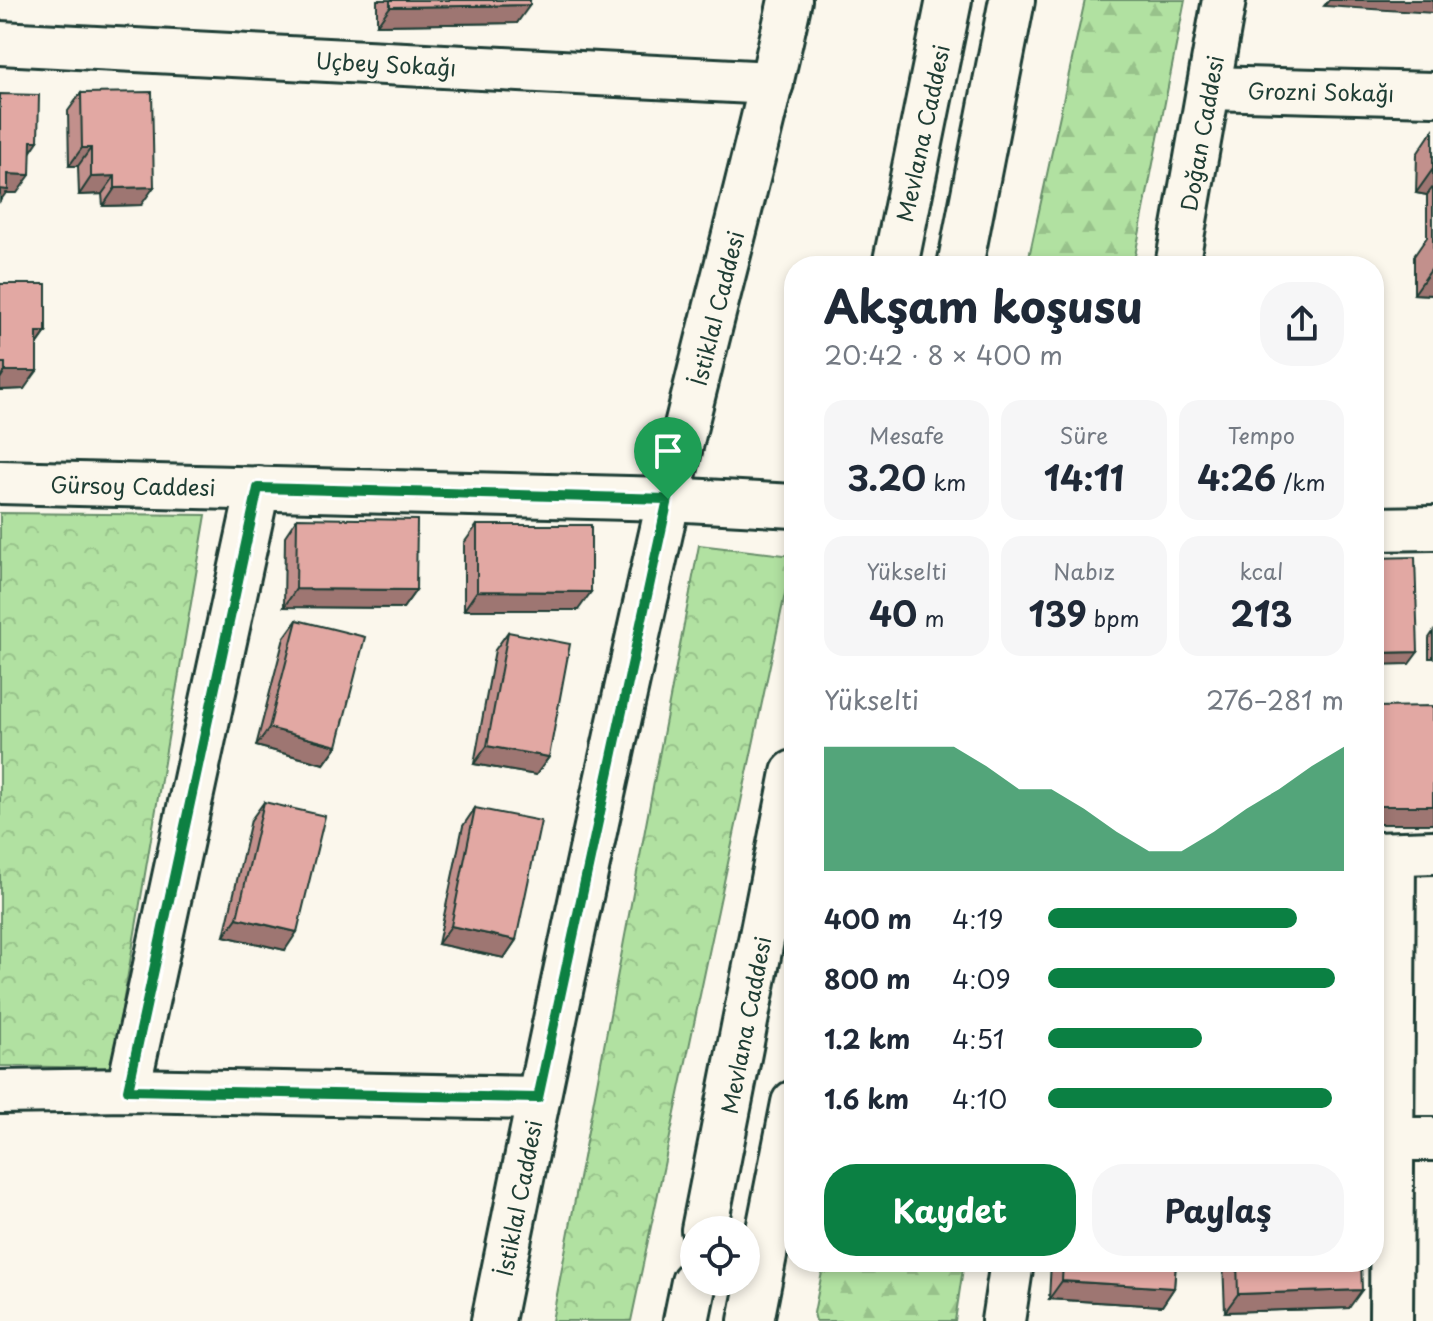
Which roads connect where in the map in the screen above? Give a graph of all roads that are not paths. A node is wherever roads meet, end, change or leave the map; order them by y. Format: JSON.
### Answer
{"nodes":[{"id":1,"x":790,"y":0,"type":"edge"},
{"id":2,"x":949,"y":0,"type":"edge"},
{"id":3,"x":1012,"y":0,"type":"edge"},
{"id":4,"x":1224,"y":0,"type":"edge"},
{"id":5,"x":0,"y":43,"type":"edge"},
{"id":6,"x":772,"y":83,"type":"junction"},
{"id":7,"x":1209,"y":88,"type":"junction"},
{"id":8,"x":1433,"y":94,"type":"edge"},
{"id":9,"x":897,"y":256,"type":"edge"},
{"id":10,"x":962,"y":256,"type":"edge"},
{"id":11,"x":1179,"y":256,"type":"edge"},
{"id":12,"x":0,"y":482,"type":"edge"},
{"id":13,"x":258,"y":488,"type":"junction"},
{"id":14,"x":668,"y":499,"type":"junction"},
{"id":15,"x":784,"y":505,"type":"edge"},
{"id":16,"x":1433,"y":528,"type":"edge"},
{"id":17,"x":1384,"y":529,"type":"edge"},
{"id":18,"x":784,"y":824,"type":"edge"},
{"id":19,"x":1400,"y":853,"type":"edge"},
{"id":20,"x":128,"y":1090,"type":"junction"},
{"id":21,"x":0,"y":1092,"type":"edge"},
{"id":22,"x":538,"y":1098,"type":"junction"},
{"id":23,"x":1413,"y":1139,"type":"edge"},
{"id":24,"x":784,"y":1154,"type":"edge"},
{"id":25,"x":707,"y":1216,"type":"edge"},
{"id":26,"x":1010,"y":1272,"type":"edge"},
{"id":27,"x":691,"y":1296,"type":"edge"},
{"id":28,"x":493,"y":1321,"type":"edge"},
{"id":29,"x":686,"y":1321,"type":"edge"},
{"id":30,"x":751,"y":1321,"type":"edge"},
{"id":31,"x":1003,"y":1321,"type":"edge"},
{"id":32,"x":1391,"y":1321,"type":"edge"}],
"edges":[{"from":1,"to":6,"type":"street","name":"İstiklal Caddesi"},
{"from":2,"to":9,"type":"main road","name":"Mevlana Caddesi"},
{"from":3,"to":10,"type":"main road"},
{"from":4,"to":7,"type":"street","name":"Doğan Caddesi"},
{"from":5,"to":6,"type":"street","name":"Uçbey Sokağı"},
{"from":6,"to":14,"type":"street","name":"İstiklal Caddesi"},
{"from":7,"to":8,"type":"street","name":"Grozni Sokağı"},
{"from":7,"to":11,"type":"street","name":"Doğan Caddesi"},
{"from":12,"to":13,"type":"street","name":"Gürsoy Caddesi"},
{"from":13,"to":14,"type":"street","name":"Gürsoy Caddesi"},
{"from":13,"to":20,"type":"street"},
{"from":14,"to":15,"type":"street","name":"Gürsoy Caddesi"},
{"from":14,"to":22,"type":"street","name":"İstiklal Caddesi"},
{"from":16,"to":17,"type":"street"},
{"from":18,"to":25,"type":"main road","name":"Mevlana Caddesi"},
{"from":19,"to":23,"type":"street"},
{"from":20,"to":21,"type":"street"},
{"from":20,"to":22,"type":"street"},
{"from":22,"to":28,"type":"street","name":"İstiklal Caddesi"},
{"from":23,"to":32,"type":"street"},
{"from":24,"to":30,"type":"main road"},
{"from":26,"to":31,"type":"street"},
{"from":27,"to":29,"type":"main road"}]}
